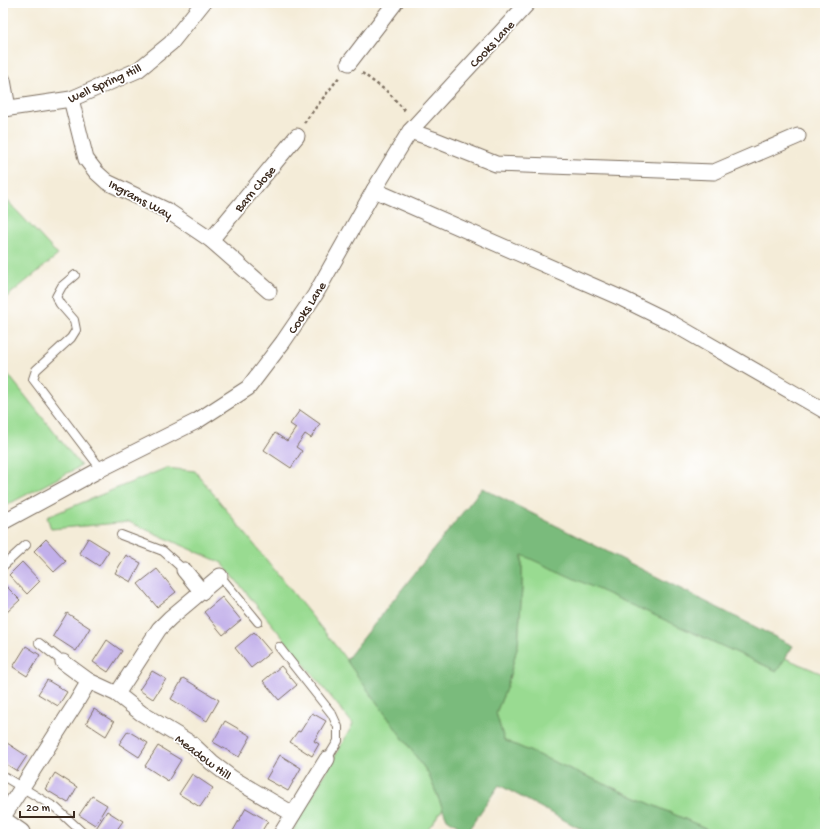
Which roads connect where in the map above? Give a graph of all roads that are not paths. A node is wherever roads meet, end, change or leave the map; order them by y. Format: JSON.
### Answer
{"nodes":[{"id":1,"x":203,"y":3,"type":"edge"},
{"id":2,"x":528,"y":3,"type":"edge"},
{"id":3,"x":392,"y":4,"type":"edge"},
{"id":4,"x":349,"y":63,"type":"road end"},
{"id":5,"x":3,"y":80,"type":"edge"},
{"id":6,"x":71,"y":99,"type":"junction"},
{"id":7,"x":6,"y":109,"type":"edge"},
{"id":8,"x":413,"y":128,"type":"junction"},
{"id":9,"x":298,"y":136,"type":"road end"},
{"id":10,"x":798,"y":136,"type":"dead end"},
{"id":11,"x":374,"y":190,"type":"junction"},
{"id":12,"x":211,"y":240,"type":"junction"},
{"id":13,"x":75,"y":275,"type":"dead end"},
{"id":14,"x":269,"y":291,"type":"dead end"},
{"id":15,"x":825,"y":411,"type":"edge"},
{"id":16,"x":101,"y":468,"type":"junction"},
{"id":17,"x":3,"y":522,"type":"edge"},
{"id":18,"x":121,"y":535,"type":"dead end"},
{"id":19,"x":26,"y":545,"type":"dead end"},
{"id":20,"x":3,"y":566,"type":"edge"},
{"id":21,"x":184,"y":570,"type":"joint"},
{"id":22,"x":220,"y":576,"type":"joint"},
{"id":23,"x":202,"y":592,"type":"junction"},
{"id":24,"x":258,"y":622,"type":"dead end"},
{"id":25,"x":40,"y":643,"type":"dead end"},
{"id":26,"x":279,"y":647,"type":"dead end"},
{"id":27,"x":63,"y":662,"type":"joint"},
{"id":28,"x":89,"y":681,"type":"junction"},
{"id":29,"x":117,"y":694,"type":"junction"},
{"id":30,"x":327,"y":759,"type":"joint"},
{"id":31,"x":3,"y":776,"type":"edge"},
{"id":32,"x":22,"y":787,"type":"junction"},
{"id":33,"x":293,"y":814,"type":"junction"},
{"id":34,"x":3,"y":817,"type":"edge"},
{"id":35,"x":3,"y":823,"type":"edge"},
{"id":36,"x":19,"y":834,"type":"edge"},
{"id":37,"x":84,"y":834,"type":"edge"},
{"id":38,"x":281,"y":834,"type":"edge"}],
"edges":[{"from":1,"to":6,"type":"street","name":"Well Spring Hill"},
{"from":2,"to":8,"type":"street","name":"Cooks Lane"},
{"from":3,"to":4,"type":"street"},
{"from":5,"to":7,"type":"street"},
{"from":6,"to":7,"type":"street","name":"Well Spring Hill"},
{"from":6,"to":12,"type":"street","name":"Ingrams Way"},
{"from":8,"to":10,"type":"street"},
{"from":8,"to":11,"type":"street","name":"Cooks Lane"},
{"from":9,"to":12,"type":"street","name":"Barn Close"},
{"from":11,"to":15,"type":"street"},
{"from":11,"to":16,"type":"street","name":"Cooks Lane"},
{"from":12,"to":14,"type":"street","name":"Ingrams Way"},
{"from":13,"to":16,"type":"lane"},
{"from":16,"to":17,"type":"street","name":"Cooks Lane"},
{"from":18,"to":21,"type":"lane"},
{"from":19,"to":20,"type":"lane"},
{"from":21,"to":23,"type":"street"},
{"from":22,"to":23,"type":"street"},
{"from":22,"to":24,"type":"lane"},
{"from":23,"to":29,"type":"street"},
{"from":25,"to":27,"type":"lane"},
{"from":26,"to":30,"type":"lane"},
{"from":27,"to":28,"type":"street","name":"Meadow Hill"},
{"from":28,"to":29,"type":"street","name":"Meadow Hill"},
{"from":28,"to":32,"type":"street"},
{"from":29,"to":33,"type":"street","name":"Meadow Hill"},
{"from":30,"to":33,"type":"street"},
{"from":31,"to":32,"type":"lane"},
{"from":32,"to":34,"type":"street"},
{"from":32,"to":37,"type":"lane"},
{"from":33,"to":38,"type":"street"},
{"from":35,"to":36,"type":"main road"}]}
